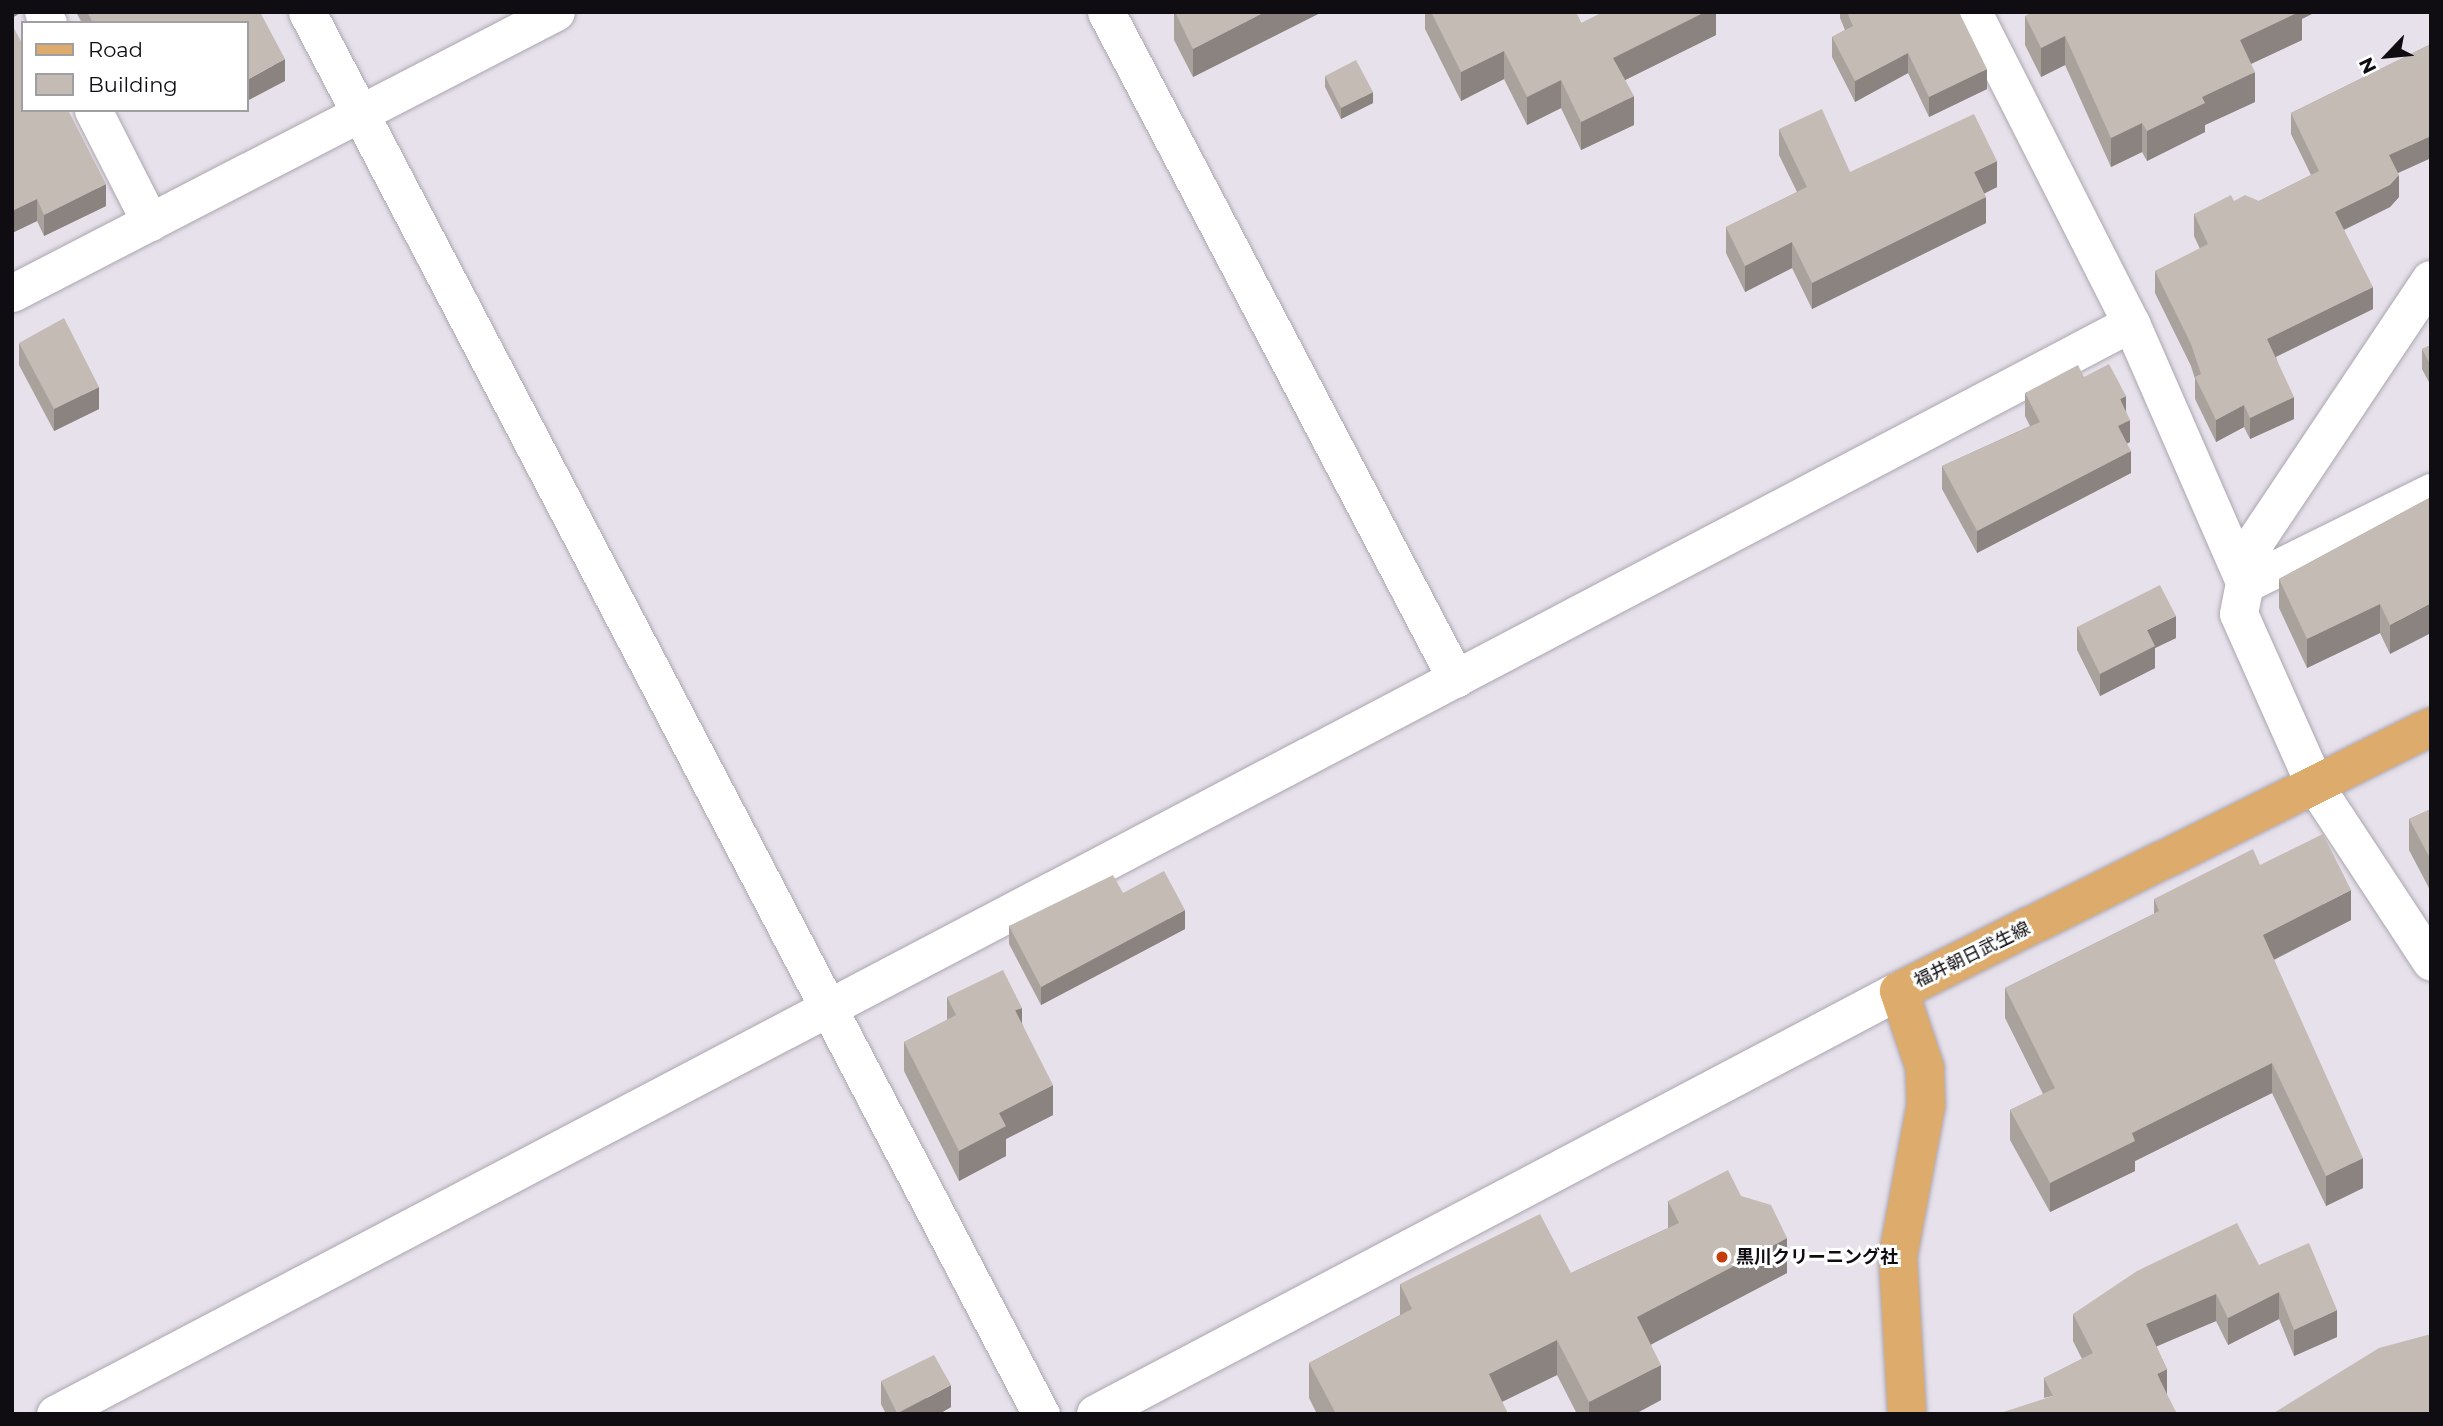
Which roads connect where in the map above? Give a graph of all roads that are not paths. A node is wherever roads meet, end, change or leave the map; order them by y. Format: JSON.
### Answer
{"nodes":[{"id":1,"x":307,"y":12,"type":"edge"},
{"id":2,"x":556,"y":12,"type":"edge"},
{"id":3,"x":1106,"y":12,"type":"edge"},
{"id":4,"x":1973,"y":12,"type":"edge"},
{"id":5,"x":94,"y":112,"type":"edge"},
{"id":6,"x":360,"y":115,"type":"junction"},
{"id":7,"x":150,"y":222,"type":"junction"},
{"id":8,"x":2431,"y":279,"type":"edge"},
{"id":9,"x":12,"y":293,"type":"edge"},
{"id":10,"x":2131,"y":323,"type":"junction"},
{"id":11,"x":2431,"y":492,"type":"edge"},
{"id":12,"x":2245,"y":584,"type":"junction"},
{"id":13,"x":1456,"y":679,"type":"junction"},
{"id":14,"x":2431,"y":727,"type":"edge"},
{"id":15,"x":2316,"y":787,"type":"junction"},
{"id":16,"x":2431,"y":962,"type":"edge"},
{"id":17,"x":1899,"y":991,"type":"junction"},
{"id":18,"x":828,"y":1010,"type":"junction"},
{"id":19,"x":55,"y":1414,"type":"edge"},
{"id":20,"x":1041,"y":1414,"type":"edge"},
{"id":21,"x":1096,"y":1414,"type":"edge"},
{"id":22,"x":1907,"y":1414,"type":"edge"}],
"edges":[{"from":1,"to":6,"type":"street"},
{"from":2,"to":6,"type":"street"},
{"from":3,"to":13,"type":"street"},
{"from":4,"to":10,"type":"street"},
{"from":5,"to":7,"type":"street"},
{"from":6,"to":7,"type":"street"},
{"from":6,"to":18,"type":"street"},
{"from":7,"to":9,"type":"street"},
{"from":8,"to":12,"type":"street"},
{"from":10,"to":12,"type":"street"},
{"from":10,"to":13,"type":"street"},
{"from":11,"to":12,"type":"street"},
{"from":12,"to":15,"type":"street"},
{"from":13,"to":18,"type":"street"},
{"from":14,"to":15,"type":"main road","name":"福井朝日武生線"},
{"from":15,"to":16,"type":"street"},
{"from":15,"to":17,"type":"main road","name":"福井朝日武生線"},
{"from":17,"to":21,"type":"street"},
{"from":17,"to":22,"type":"main road","name":"福井朝日武生線"},
{"from":18,"to":19,"type":"street"},
{"from":18,"to":20,"type":"street"}]}
